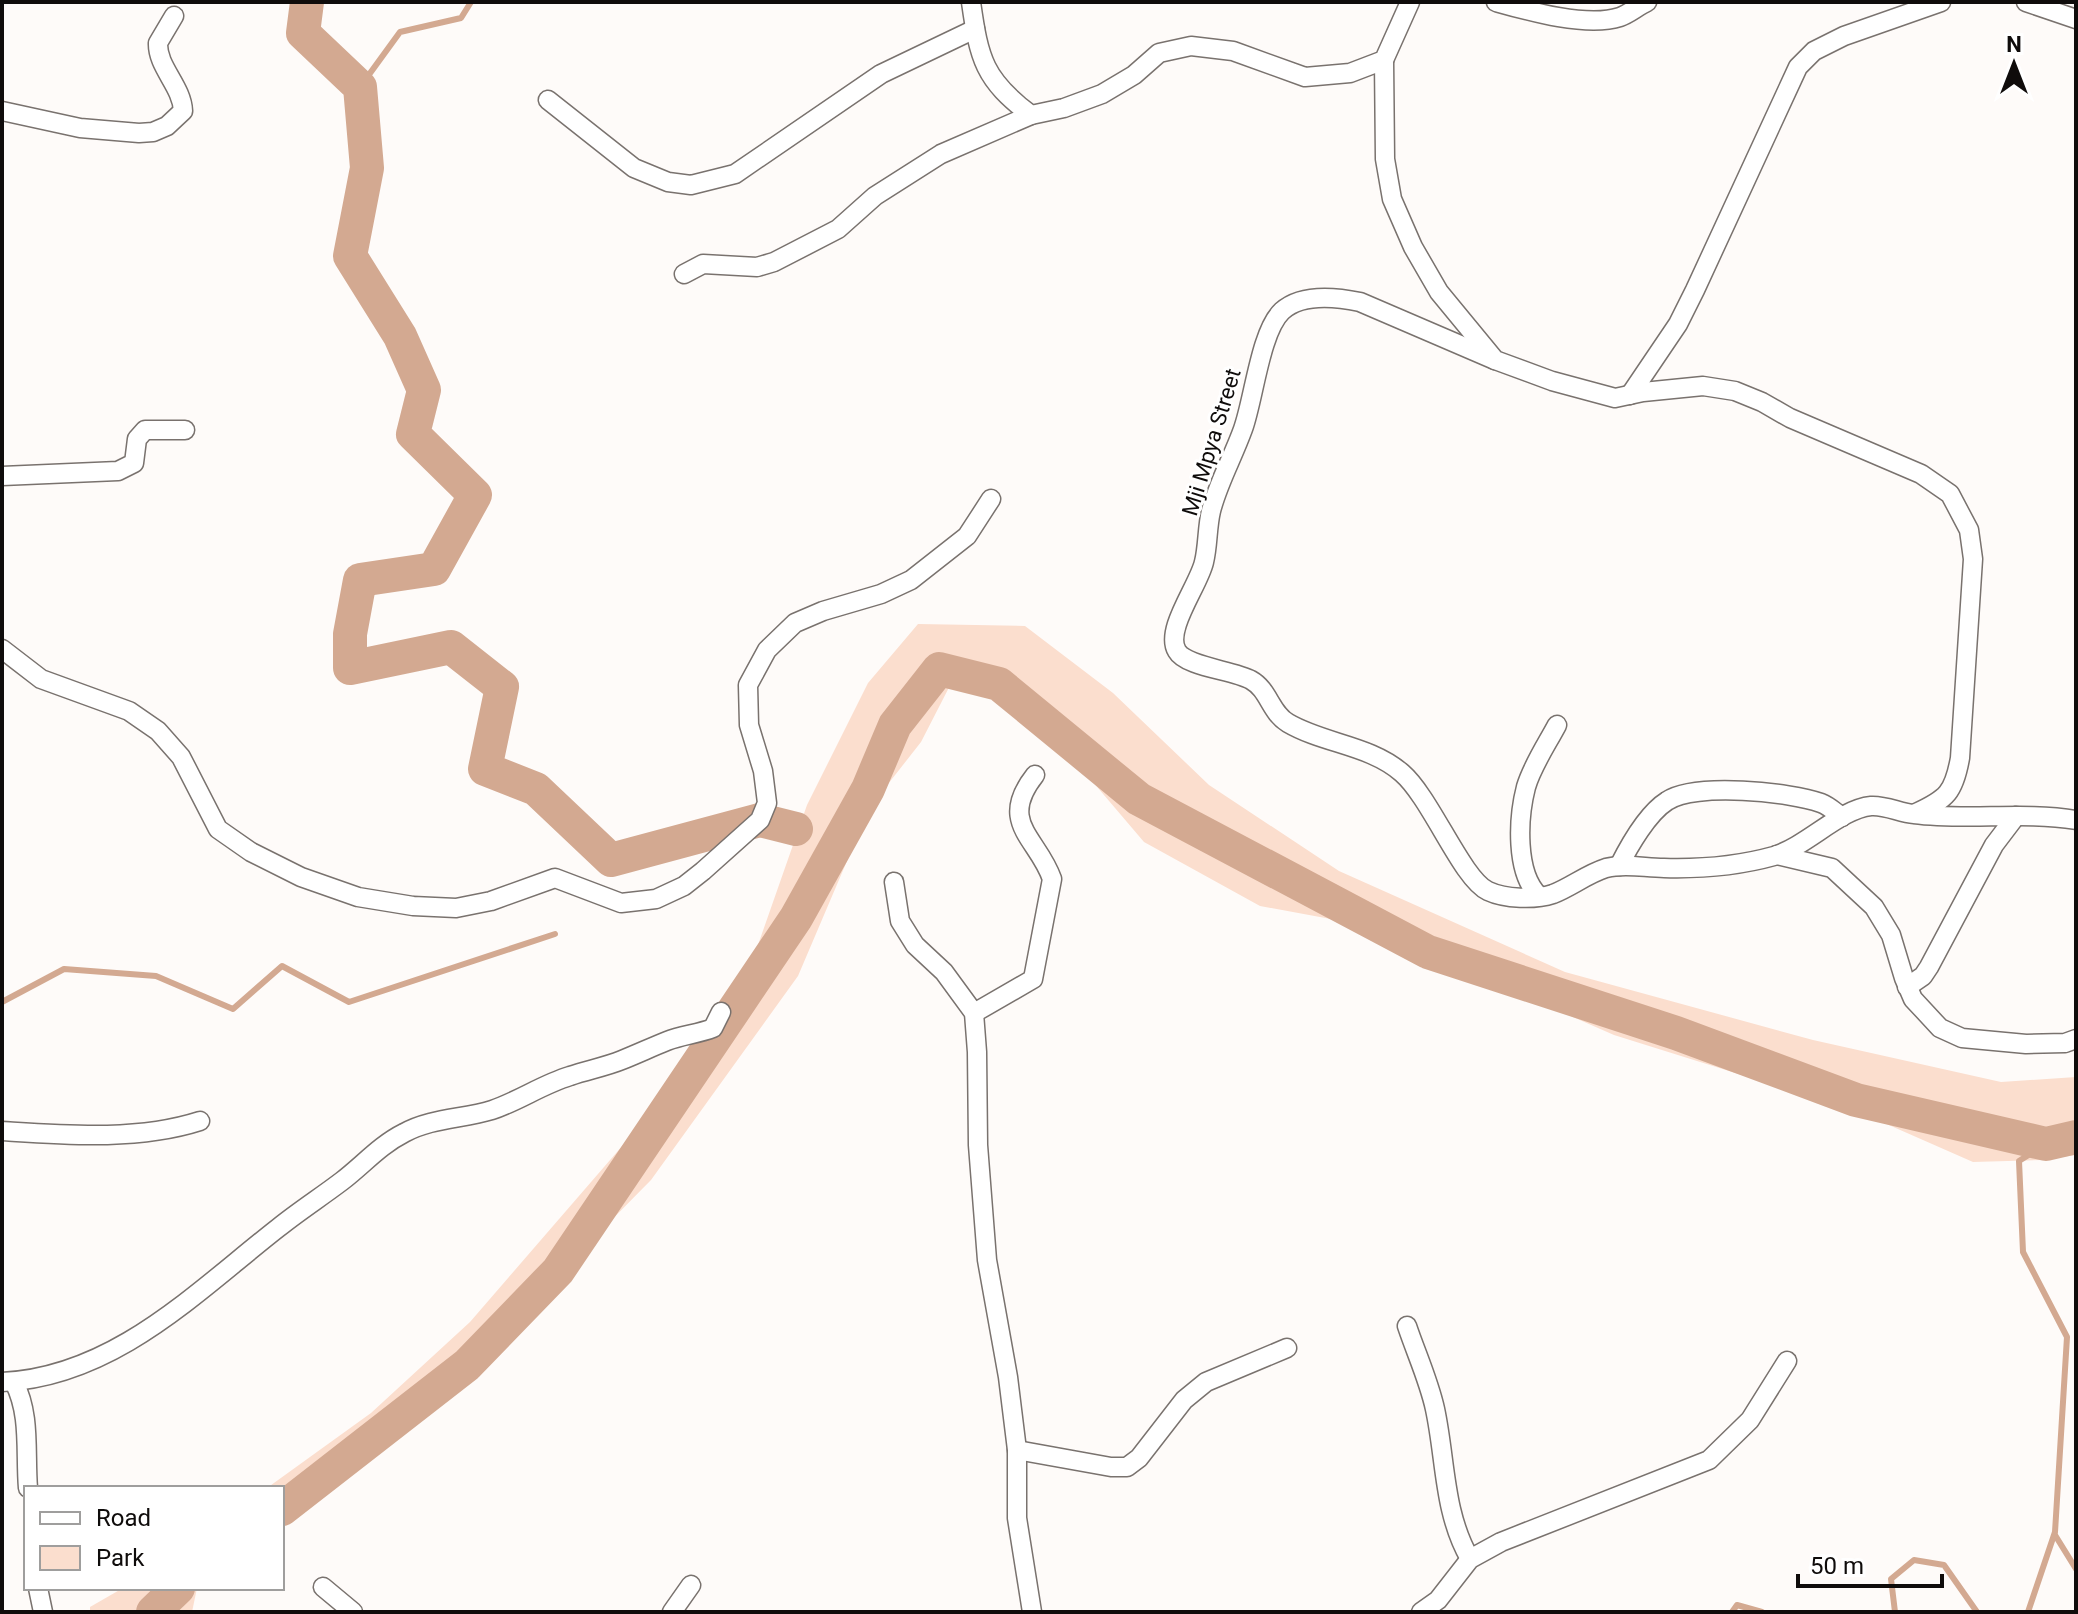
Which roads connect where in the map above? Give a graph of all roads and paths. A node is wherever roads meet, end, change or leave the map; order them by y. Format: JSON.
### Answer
{"nodes":[{"id":1,"x":971,"y":2,"type":"edge"},
{"id":2,"x":1410,"y":2,"type":"edge"},
{"id":3,"x":1496,"y":2,"type":"edge"},
{"id":4,"x":1647,"y":2,"type":"edge"},
{"id":5,"x":1941,"y":2,"type":"edge"},
{"id":6,"x":2026,"y":2,"type":"edge"},
{"id":7,"x":174,"y":16,"type":"dead end"},
{"id":8,"x":2076,"y":19,"type":"edge"},
{"id":9,"x":975,"y":29,"type":"junction"},
{"id":10,"x":1384,"y":60,"type":"junction"},
{"id":11,"x":548,"y":100,"type":"dead end"},
{"id":12,"x":2,"y":111,"type":"edge"},
{"id":13,"x":1031,"y":115,"type":"junction"},
{"id":14,"x":684,"y":274,"type":"dead end"},
{"id":15,"x":1495,"y":360,"type":"junction"},
{"id":16,"x":1630,"y":395,"type":"junction"},
{"id":17,"x":185,"y":430,"type":"dead end"},
{"id":18,"x":2,"y":476,"type":"edge"},
{"id":19,"x":991,"y":499,"type":"dead end"},
{"id":20,"x":2,"y":649,"type":"edge"},
{"id":21,"x":1557,"y":725,"type":"dead end"},
{"id":22,"x":1035,"y":775,"type":"dead end"},
{"id":23,"x":1914,"y":814,"type":"junction"},
{"id":24,"x":2016,"y":816,"type":"junction"},
{"id":25,"x":1842,"y":817,"type":"junction"},
{"id":26,"x":2076,"y":820,"type":"edge"},
{"id":27,"x":1777,"y":855,"type":"junction"},
{"id":28,"x":1619,"y":866,"type":"junction"},
{"id":29,"x":894,"y":882,"type":"dead end"},
{"id":30,"x":1539,"y":896,"type":"junction"},
{"id":31,"x":1907,"y":987,"type":"junction"},
{"id":32,"x":721,"y":1012,"type":"dead end"},
{"id":33,"x":974,"y":1013,"type":"junction"},
{"id":34,"x":2076,"y":1039,"type":"edge"},
{"id":35,"x":200,"y":1121,"type":"dead end"},
{"id":36,"x":2,"y":1131,"type":"edge"},
{"id":37,"x":1407,"y":1326,"type":"dead end"},
{"id":38,"x":1287,"y":1348,"type":"dead end"},
{"id":39,"x":1787,"y":1361,"type":"dead end"},
{"id":40,"x":8,"y":1382,"type":"edge"},
{"id":41,"x":1017,"y":1450,"type":"junction"},
{"id":42,"x":28,"y":1486,"type":"edge"},
{"id":43,"x":1470,"y":1559,"type":"junction"},
{"id":44,"x":691,"y":1585,"type":"dead end"},
{"id":45,"x":323,"y":1587,"type":"dead end"},
{"id":46,"x":38,"y":1590,"type":"edge"},
{"id":47,"x":43,"y":1612,"type":"edge"},
{"id":48,"x":353,"y":1612,"type":"edge"},
{"id":49,"x":672,"y":1612,"type":"edge"},
{"id":50,"x":1032,"y":1612,"type":"edge"},
{"id":51,"x":1421,"y":1612,"type":"edge"}],
"edges":[{"from":1,"to":9,"type":"street"},
{"from":2,"to":10,"type":"street"},
{"from":3,"to":4,"type":"street"},
{"from":5,"to":16,"type":"street"},
{"from":6,"to":8,"type":"street"},
{"from":7,"to":12,"type":"street"},
{"from":9,"to":11,"type":"street"},
{"from":9,"to":13,"type":"street"},
{"from":10,"to":13,"type":"street"},
{"from":10,"to":15,"type":"street"},
{"from":13,"to":14,"type":"street"},
{"from":15,"to":16,"type":"street"},
{"from":15,"to":30,"type":"street","name":"Mji Mpya Street"},
{"from":16,"to":23,"type":"street"},
{"from":17,"to":18,"type":"street"},
{"from":19,"to":20,"type":"street"},
{"from":21,"to":30,"type":"street"},
{"from":22,"to":33,"type":"street"},
{"from":23,"to":24,"type":"street","name":"Mji Mpya Street"},
{"from":23,"to":25,"type":"street","name":"Mji Mpya Street"},
{"from":24,"to":26,"type":"street","name":"Mji Mpya Street"},
{"from":24,"to":31,"type":"street"},
{"from":25,"to":27,"type":"street","name":"Mji Mpya Street"},
{"from":25,"to":28,"type":"street"},
{"from":27,"to":28,"type":"street","name":"Mji Mpya Street"},
{"from":27,"to":31,"type":"street"},
{"from":28,"to":30,"type":"street","name":"Mji Mpya Street"},
{"from":29,"to":33,"type":"street"},
{"from":31,"to":34,"type":"street"},
{"from":32,"to":40,"type":"street"},
{"from":33,"to":41,"type":"street"},
{"from":35,"to":36,"type":"street"},
{"from":37,"to":43,"type":"street"},
{"from":38,"to":41,"type":"street"},
{"from":39,"to":43,"type":"street"},
{"from":40,"to":42,"type":"street"},
{"from":41,"to":50,"type":"street"},
{"from":43,"to":51,"type":"street"},
{"from":44,"to":49,"type":"street"},
{"from":45,"to":48,"type":"street"},
{"from":46,"to":47,"type":"street"}]}
